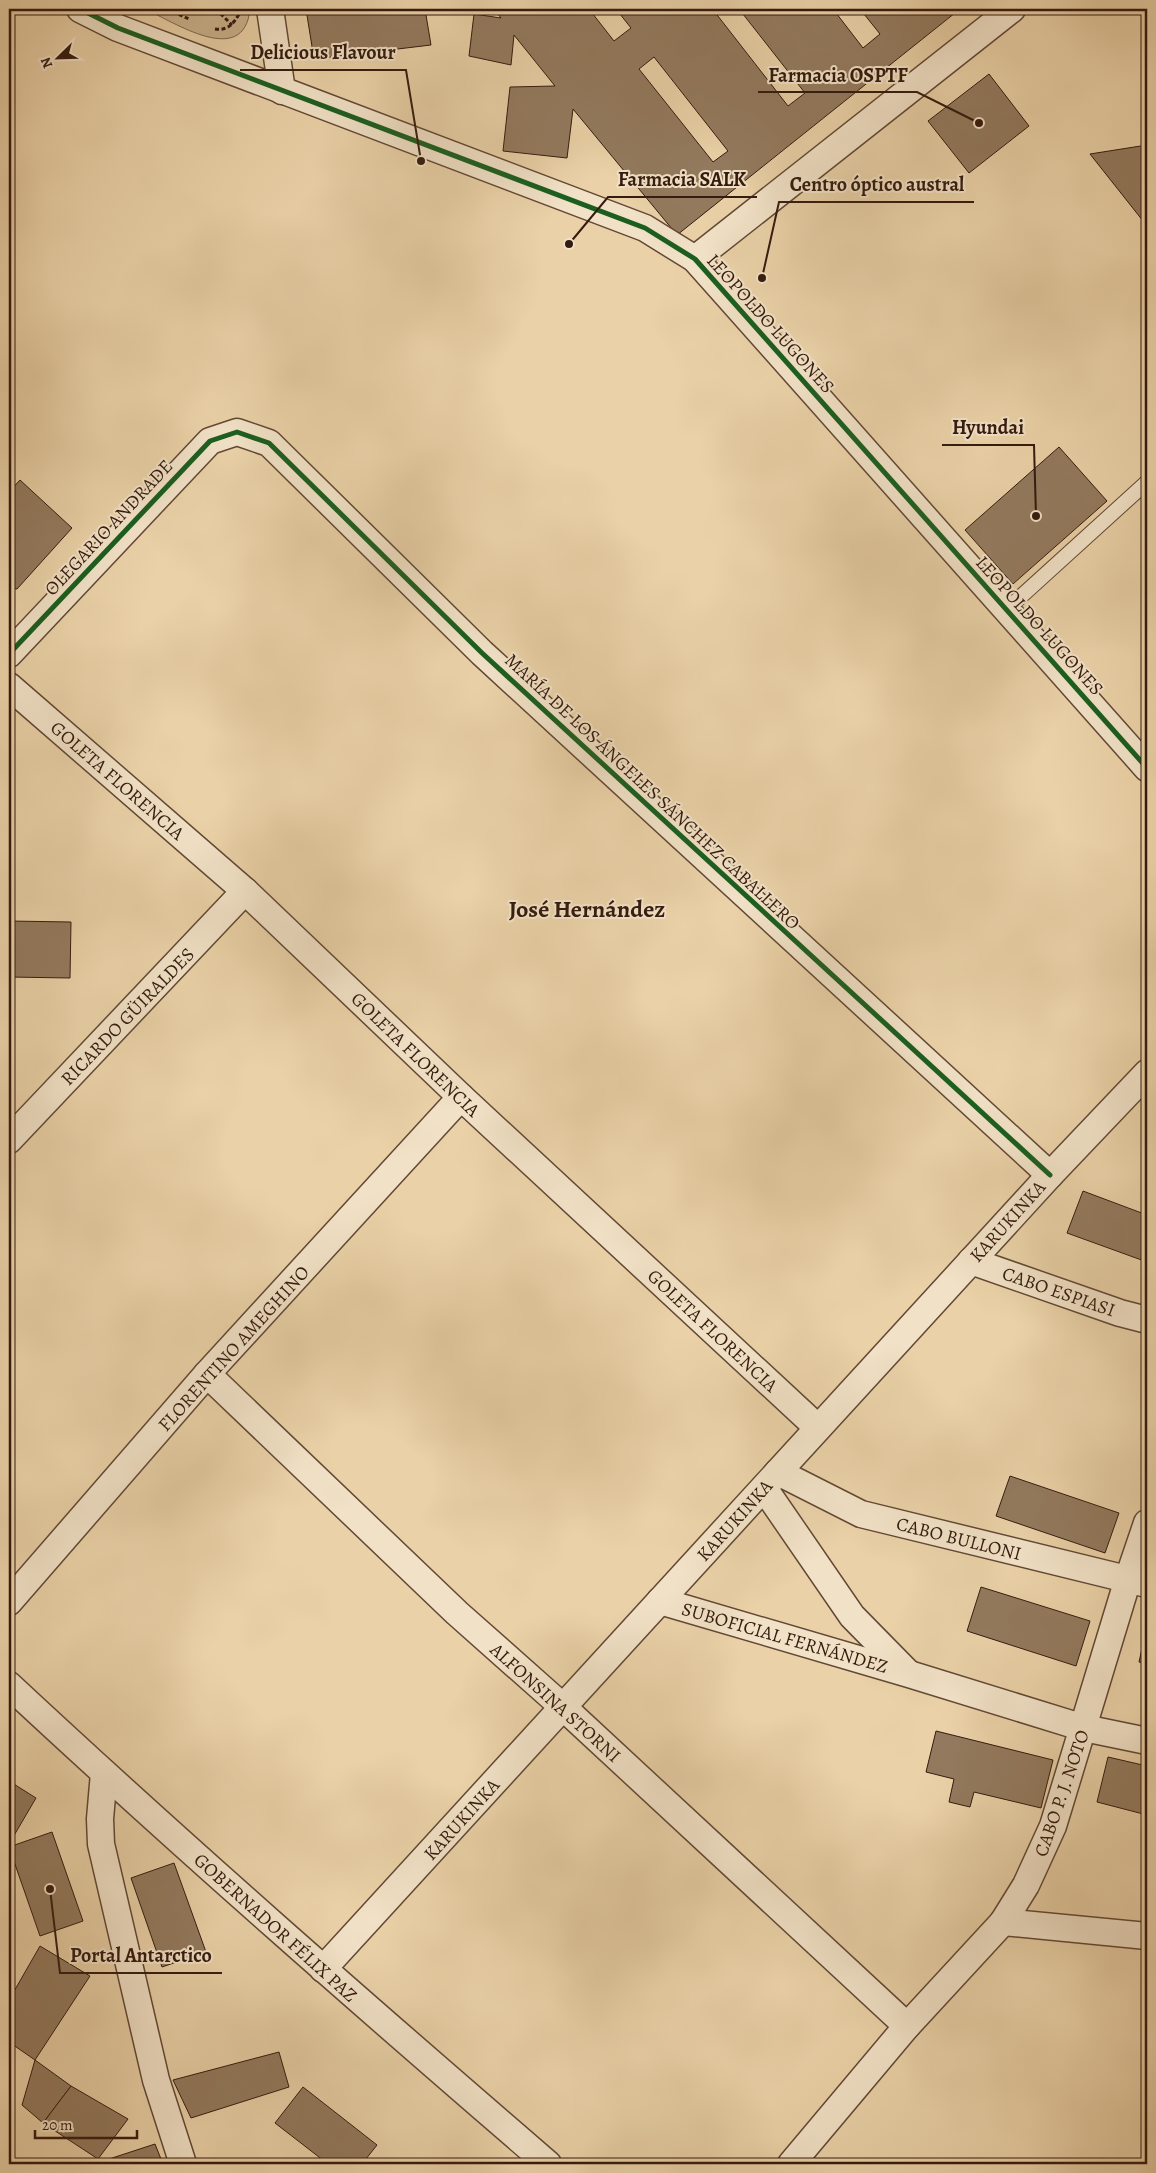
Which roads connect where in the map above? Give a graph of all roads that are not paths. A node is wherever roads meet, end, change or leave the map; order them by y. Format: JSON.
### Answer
{"nodes":[{"id":1,"x":80,"y":9,"type":"edge"},
{"id":2,"x":270,"y":9,"type":"edge"},
{"id":3,"x":1012,"y":9,"type":"edge"},
{"id":4,"x":282,"y":92,"type":"junction"},
{"id":5,"x":695,"y":259,"type":"junction"},
{"id":6,"x":237,"y":432,"type":"joint"},
{"id":7,"x":1147,"y":482,"type":"edge"},
{"id":8,"x":1006,"y":610,"type":"junction"},
{"id":9,"x":9,"y":654,"type":"edge"},
{"id":10,"x":9,"y":686,"type":"edge"},
{"id":11,"x":1147,"y":768,"type":"edge"},
{"id":12,"x":245,"y":891,"type":"junction"},
{"id":13,"x":1144,"y":1081,"type":"edge"},
{"id":14,"x":461,"y":1097,"type":"junction"},
{"id":15,"x":9,"y":1140,"type":"edge"},
{"id":16,"x":1050,"y":1175,"type":"junction"},
{"id":17,"x":971,"y":1261,"type":"junction"},
{"id":18,"x":1147,"y":1320,"type":"edge"},
{"id":19,"x":207,"y":1374,"type":"junction"},
{"id":20,"x":818,"y":1428,"type":"junction"},
{"id":21,"x":771,"y":1480,"type":"junction"},
{"id":22,"x":1147,"y":1523,"type":"edge"},
{"id":23,"x":1138,"y":1582,"type":"edge"},
{"id":24,"x":660,"y":1601,"type":"junction"},
{"id":25,"x":9,"y":1602,"type":"edge"},
{"id":26,"x":909,"y":1674,"type":"junction"},
{"id":27,"x":9,"y":1685,"type":"edge"},
{"id":28,"x":563,"y":1707,"type":"junction"},
{"id":29,"x":1084,"y":1728,"type":"junction"},
{"id":30,"x":1147,"y":1741,"type":"edge"},
{"id":31,"x":104,"y":1774,"type":"junction"},
{"id":32,"x":1003,"y":1922,"type":"junction"},
{"id":33,"x":1147,"y":1936,"type":"edge"},
{"id":34,"x":323,"y":1969,"type":"junction"},
{"id":35,"x":907,"y":2026,"type":"junction"},
{"id":36,"x":183,"y":2164,"type":"edge"},
{"id":37,"x":548,"y":2164,"type":"edge"},
{"id":38,"x":791,"y":2164,"type":"edge"}],
"edges":[{"from":1,"to":4,"type":"street","name":"LEOPOLDO LUGONES"},
{"from":2,"to":4,"type":"street"},
{"from":3,"to":5,"type":"street"},
{"from":4,"to":5,"type":"street","name":"LEOPOLDO LUGONES"},
{"from":5,"to":8,"type":"street","name":"LEOPOLDO LUGONES"},
{"from":6,"to":9,"type":"street","name":"OLEGARIO ANDRADE"},
{"from":6,"to":16,"type":"street","name":"MARÍA DE LOS ÁNGELES SÁNCHEZ CABALLERO"},
{"from":7,"to":8,"type":"lane"},
{"from":8,"to":11,"type":"street","name":"LEOPOLDO LUGONES"},
{"from":10,"to":12,"type":"street","name":"GOLETA FLORENCIA"},
{"from":12,"to":14,"type":"street","name":"GOLETA FLORENCIA"},
{"from":12,"to":15,"type":"street","name":"RICARDO GÜIRALDES"},
{"from":13,"to":16,"type":"street","name":"KARUKINKA"},
{"from":14,"to":19,"type":"street","name":"FLORENTINO AMEGHINO"},
{"from":14,"to":20,"type":"street","name":"GOLETA FLORENCIA"},
{"from":16,"to":17,"type":"street","name":"KARUKINKA"},
{"from":17,"to":18,"type":"street","name":"CABO ESPIASI"},
{"from":17,"to":20,"type":"street","name":"KARUKINKA"},
{"from":19,"to":25,"type":"street","name":"FLORENTINO AMEGHINO"},
{"from":19,"to":28,"type":"street","name":"ALFONSINA STORNI"},
{"from":20,"to":21,"type":"street","name":"KARUKINKA"},
{"from":21,"to":23,"type":"street","name":"CABO BULLONI"},
{"from":21,"to":24,"type":"street","name":"KARUKINKA"},
{"from":21,"to":26,"type":"street","name":"SUBOFICIAL FERNÁNDEZ"},
{"from":22,"to":23,"type":"street","name":"CABO P. J. NOTO"},
{"from":23,"to":29,"type":"street","name":"CABO P. J. NOTO"},
{"from":24,"to":26,"type":"street","name":"SUBOFICIAL FERNÁNDEZ"},
{"from":24,"to":28,"type":"street","name":"KARUKINKA"},
{"from":26,"to":29,"type":"street","name":"SUBOFICIAL FERNÁNDEZ"},
{"from":27,"to":31,"type":"street","name":"GOBERNADOR FÉLIX PAZ"},
{"from":28,"to":34,"type":"street","name":"KARUKINKA"},
{"from":28,"to":35,"type":"street","name":"ALFONSINA STORNI"},
{"from":29,"to":30,"type":"street","name":"SUBOFICIAL FERNÁNDEZ"},
{"from":29,"to":32,"type":"street","name":"CABO P. J. NOTO"},
{"from":31,"to":34,"type":"street","name":"GOBERNADOR FÉLIX PAZ"},
{"from":31,"to":36,"type":"street"},
{"from":32,"to":33,"type":"street"},
{"from":32,"to":35,"type":"street","name":"CABO P. J. NOTO"},
{"from":34,"to":37,"type":"street","name":"GOBERNADOR FÉLIX PAZ"},
{"from":35,"to":38,"type":"street","name":"CABO P. J. NOTO"}]}
